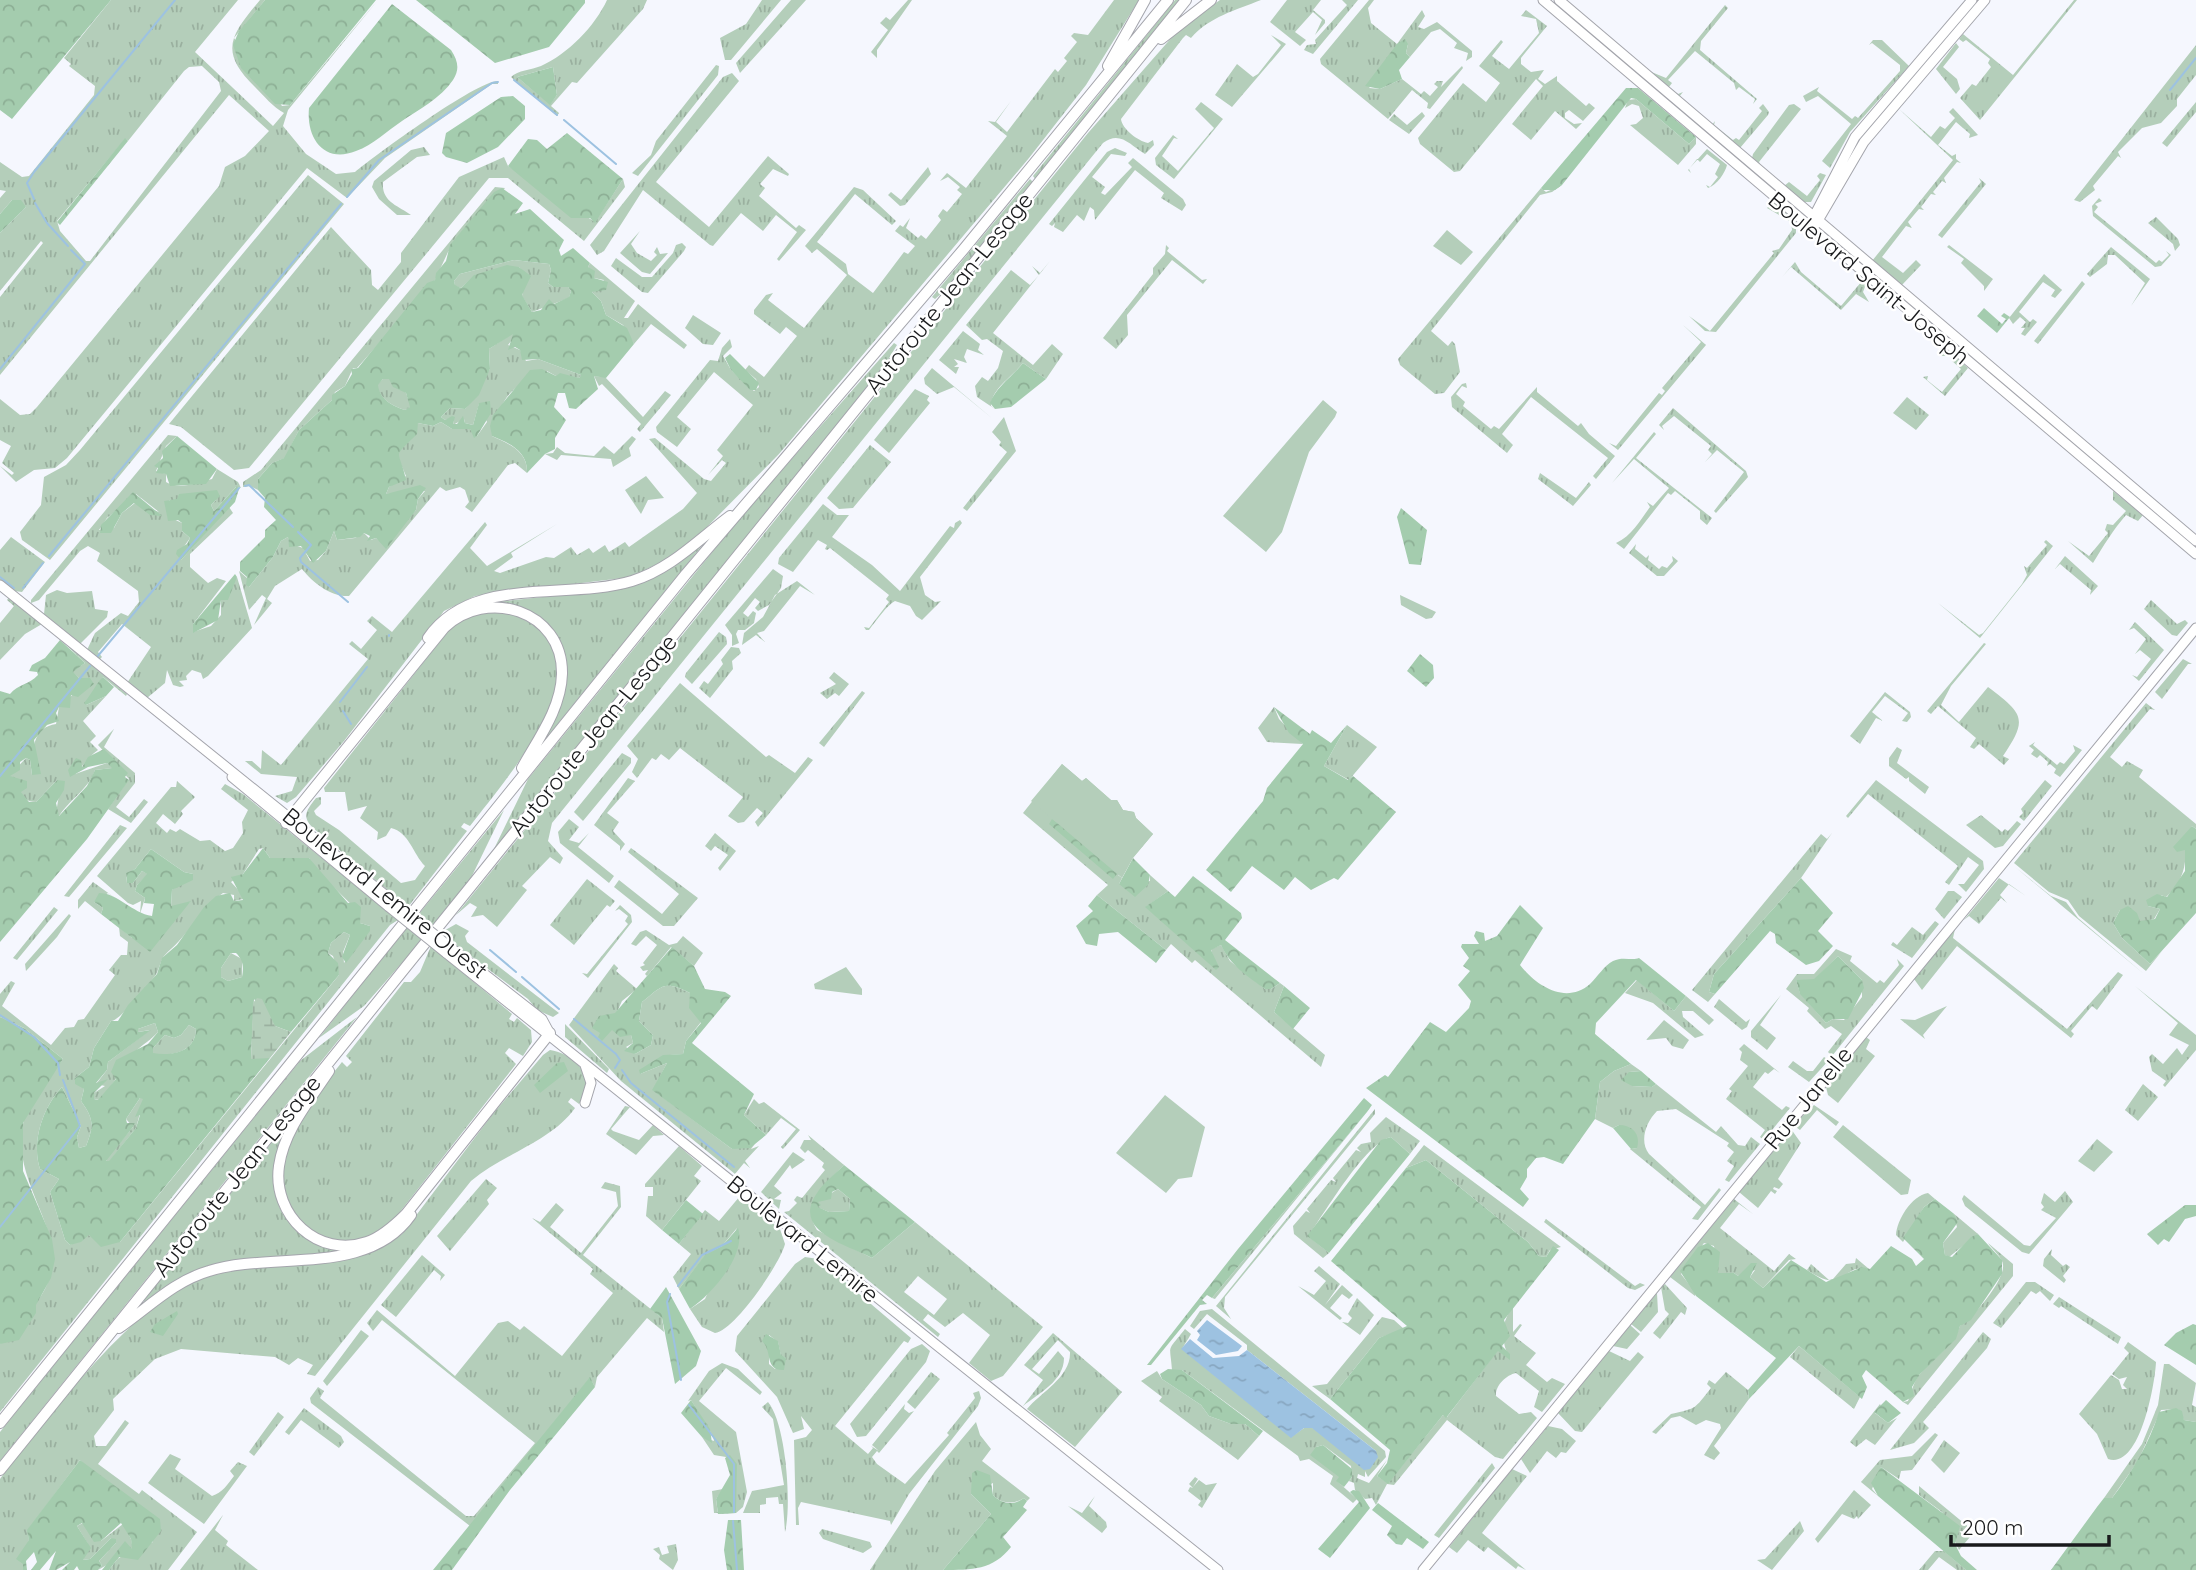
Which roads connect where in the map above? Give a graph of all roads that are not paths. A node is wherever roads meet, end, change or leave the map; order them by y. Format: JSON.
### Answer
{"nodes":[{"id":1,"x":1145,"y":0,"type":"edge"},
{"id":2,"x":1168,"y":0,"type":"edge"},
{"id":3,"x":1186,"y":0,"type":"edge"},
{"id":4,"x":1211,"y":0,"type":"edge"},
{"id":5,"x":1543,"y":0,"type":"edge"},
{"id":6,"x":1559,"y":0,"type":"edge"},
{"id":7,"x":1972,"y":0,"type":"edge"},
{"id":8,"x":1985,"y":0,"type":"edge"},
{"id":9,"x":1140,"y":58,"type":"junction"},
{"id":10,"x":1088,"y":99,"type":"junction"},
{"id":11,"x":1814,"y":223,"type":"junction"},
{"id":12,"x":744,"y":505,"type":"junction"},
{"id":13,"x":2196,"y":541,"type":"edge"},
{"id":14,"x":2196,"y":554,"type":"edge"},
{"id":15,"x":0,"y":585,"type":"edge"},
{"id":16,"x":2196,"y":628,"type":"edge"},
{"id":17,"x":397,"y":683,"type":"junction"},
{"id":18,"x":214,"y":759,"type":"junction"},
{"id":19,"x":507,"y":795,"type":"junction"},
{"id":20,"x":288,"y":820,"type":"junction"},
{"id":21,"x":391,"y":904,"type":"joint"},
{"id":22,"x":359,"y":1024,"type":"junction"},
{"id":23,"x":550,"y":1033,"type":"junction"},
{"id":24,"x":580,"y":1058,"type":"junction"},
{"id":25,"x":585,"y":1102,"type":"dead end"},
{"id":26,"x":437,"y":1177,"type":"junction"},
{"id":27,"x":108,"y":1336,"type":"junction"},
{"id":28,"x":0,"y":1423,"type":"edge"},
{"id":29,"x":0,"y":1470,"type":"edge"},
{"id":30,"x":1218,"y":1570,"type":"edge"},
{"id":31,"x":1423,"y":1570,"type":"edge"}],
"edges":[{"from":1,"to":10,"type":"highway"},
{"from":2,"to":10,"type":"highway","name":"Autoroute Jean-Lesage"},
{"from":3,"to":9,"type":"highway","name":"Autoroute Jean-Lesage"},
{"from":4,"to":9,"type":"highway"},
{"from":5,"to":11,"type":"main road","name":"Boulevard Saint-Joseph"},
{"from":6,"to":11,"type":"main road","name":"Boulevard Saint-Joseph"},
{"from":7,"to":11,"type":"main road"},
{"from":8,"to":11,"type":"main road"},
{"from":9,"to":22,"type":"highway","name":"Autoroute Jean-Lesage"},
{"from":10,"to":12,"type":"highway","name":"Autoroute Jean-Lesage"},
{"from":11,"to":13,"type":"main road","name":"Boulevard Saint-Joseph"},
{"from":11,"to":14,"type":"main road","name":"Boulevard Saint-Joseph"},
{"from":12,"to":17,"type":"highway"},
{"from":12,"to":19,"type":"highway","name":"Autoroute Jean-Lesage"},
{"from":15,"to":18,"type":"main road","name":"Boulevard Lemire Ouest"},
{"from":16,"to":31,"type":"main road","name":"Rue Janelle"},
{"from":17,"to":19,"type":"highway"},
{"from":17,"to":20,"type":"highway"},
{"from":18,"to":20,"type":"main road","name":"Boulevard Lemire Ouest"},
{"from":18,"to":20,"type":"main road","name":"Boulevard Lemire Ouest"},
{"from":19,"to":28,"type":"highway","name":"Autoroute Jean-Lesage"},
{"from":20,"to":21,"type":"main road","name":"Boulevard Lemire Ouest"},
{"from":21,"to":23,"type":"main road","name":"Boulevard Lemire","bridge":true},
{"from":22,"to":26,"type":"highway"},
{"from":22,"to":27,"type":"highway","name":"Autoroute Jean-Lesage"},
{"from":23,"to":24,"type":"main road","name":"Boulevard Lemire"},
{"from":23,"to":26,"type":"highway"},
{"from":24,"to":25,"type":"main road"},
{"from":24,"to":30,"type":"main road","name":"Boulevard Lemire"},
{"from":26,"to":27,"type":"highway"},
{"from":27,"to":29,"type":"highway","name":"Autoroute Jean-Lesage"}]}
